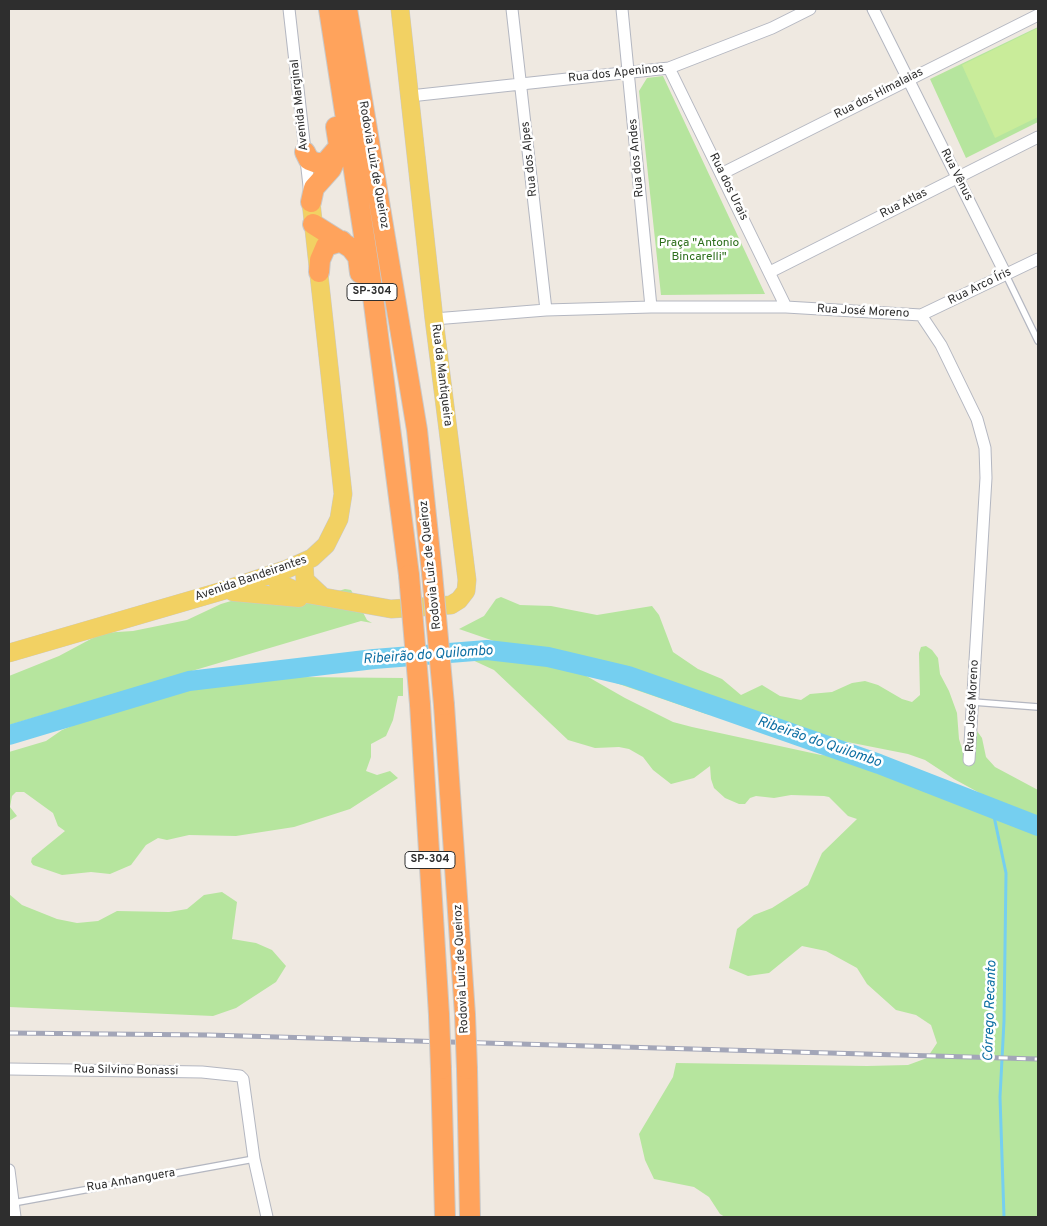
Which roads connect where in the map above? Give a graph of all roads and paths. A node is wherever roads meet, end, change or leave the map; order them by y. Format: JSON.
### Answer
{"nodes":[{"id":1,"x":289,"y":9,"type":"edge"},
{"id":2,"x":319,"y":9,"type":"edge"},
{"id":3,"x":330,"y":9,"type":"edge"},
{"id":4,"x":347,"y":9,"type":"edge"},
{"id":5,"x":400,"y":9,"type":"edge"},
{"id":6,"x":512,"y":9,"type":"edge"},
{"id":7,"x":622,"y":9,"type":"edge"},
{"id":8,"x":810,"y":9,"type":"edge"},
{"id":9,"x":873,"y":9,"type":"edge"},
{"id":10,"x":1038,"y":15,"type":"edge"},
{"id":11,"x":669,"y":68,"type":"junction"},
{"id":12,"x":629,"y":72,"type":"junction"},
{"id":13,"x":908,"y":80,"type":"junction"},
{"id":14,"x":522,"y":84,"type":"junction"},
{"id":15,"x":410,"y":96,"type":"junction"},
{"id":16,"x":1038,"y":137,"type":"edge"},
{"id":17,"x":339,"y":146,"type":"junction"},
{"id":18,"x":305,"y":152,"type":"junction"},
{"id":19,"x":721,"y":174,"type":"junction"},
{"id":20,"x":957,"y":178,"type":"junction"},
{"id":21,"x":311,"y":202,"type":"junction"},
{"id":22,"x":313,"y":224,"type":"junction"},
{"id":23,"x":342,"y":241,"type":"junction"},
{"id":24,"x":1038,"y":259,"type":"edge"},
{"id":25,"x":319,"y":272,"type":"junction"},
{"id":26,"x":770,"y":272,"type":"junction"},
{"id":27,"x":1006,"y":275,"type":"junction"},
{"id":28,"x":651,"y":307,"type":"junction"},
{"id":29,"x":786,"y":307,"type":"junction"},
{"id":30,"x":546,"y":310,"type":"junction"},
{"id":31,"x":921,"y":315,"type":"junction"},
{"id":32,"x":434,"y":319,"type":"junction"},
{"id":33,"x":1038,"y":341,"type":"edge"},
{"id":34,"x":394,"y":449,"type":"junction"},
{"id":35,"x":304,"y":562,"type":"junction"},
{"id":36,"x":275,"y":573,"type":"junction"},
{"id":37,"x":222,"y":591,"type":"junction"},
{"id":38,"x":321,"y":596,"type":"junction"},
{"id":39,"x":9,"y":653,"type":"edge"},
{"id":40,"x":973,"y":702,"type":"junction"},
{"id":41,"x":1038,"y":707,"type":"edge"},
{"id":42,"x":969,"y":760,"type":"dead end"},
{"id":43,"x":9,"y":1069,"type":"edge"},
{"id":44,"x":254,"y":1159,"type":"junction"},
{"id":45,"x":9,"y":1170,"type":"edge"},
{"id":46,"x":11,"y":1203,"type":"edge"},
{"id":47,"x":14,"y":1217,"type":"edge"},
{"id":48,"x":267,"y":1217,"type":"edge"},
{"id":49,"x":445,"y":1217,"type":"edge"},
{"id":50,"x":470,"y":1217,"type":"edge"}],
"edges":[{"from":1,"to":18,"type":"street","name":"Avenida Marginal"},
{"from":2,"to":17,"type":"highway"},
{"from":3,"to":34,"type":"highway","name":"Rodovia Luiz de Queiroz","number":"SP-304"},
{"from":4,"to":50,"type":"highway","name":"Rodovia Luiz de Queiroz","number":"SP-304","bridge":true},
{"from":5,"to":15,"type":"main road","name":"Rua da Mantiqueira"},
{"from":6,"to":14,"type":"street","name":"Rua dos Alpes"},
{"from":7,"to":12,"type":"street","name":"Rua dos Andes"},
{"from":8,"to":11,"type":"street","name":"Rua dos Apeninos"},
{"from":9,"to":13,"type":"street","name":"Rua Vênus"},
{"from":10,"to":13,"type":"street","name":"Rua dos Himalaias"},
{"from":11,"to":12,"type":"street","name":"Rua dos Apeninos"},
{"from":11,"to":19,"type":"street","name":"Rua dos Urais"},
{"from":12,"to":14,"type":"street","name":"Rua dos Apeninos"},
{"from":12,"to":28,"type":"street","name":"Rua dos Andes"},
{"from":13,"to":19,"type":"street","name":"Rua dos Himalaias"},
{"from":13,"to":20,"type":"street","name":"Rua Vênus"},
{"from":14,"to":15,"type":"street","name":"Rua dos Apeninos"},
{"from":14,"to":30,"type":"street","name":"Rua dos Alpes"},
{"from":15,"to":32,"type":"main road","name":"Rua da Mantiqueira"},
{"from":16,"to":20,"type":"street","name":"Rua Atlas"},
{"from":17,"to":18,"type":"highway"},
{"from":17,"to":21,"type":"highway"},
{"from":18,"to":21,"type":"street","name":"Avenida Marginal"},
{"from":19,"to":26,"type":"street","name":"Rua dos Urais"},
{"from":20,"to":26,"type":"street","name":"Rua Atlas"},
{"from":20,"to":27,"type":"street","name":"Rua Vênus"},
{"from":21,"to":22,"type":"main road","name":"Avenida Bandeirantes"},
{"from":22,"to":23,"type":"highway"},
{"from":22,"to":25,"type":"main road","name":"Avenida Bandeirantes"},
{"from":23,"to":25,"type":"highway"},
{"from":23,"to":34,"type":"highway"},
{"from":24,"to":27,"type":"street","name":"Rua Arco Íris"},
{"from":25,"to":35,"type":"main road","name":"Avenida Bandeirantes"},
{"from":26,"to":29,"type":"street","name":"Rua dos Urais"},
{"from":27,"to":31,"type":"street","name":"Rua Arco Íris"},
{"from":27,"to":33,"type":"lane","name":"Rua Vênus"},
{"from":28,"to":29,"type":"street","name":"Rua José Moreno"},
{"from":28,"to":30,"type":"street","name":"Rua José Moreno"},
{"from":29,"to":31,"type":"street","name":"Rua José Moreno"},
{"from":30,"to":32,"type":"street","name":"Rua José Moreno"},
{"from":31,"to":40,"type":"street","name":"Rua José Moreno"},
{"from":32,"to":38,"type":"main road","name":"Rua da Mantiqueira"},
{"from":34,"to":49,"type":"highway","name":"Rodovia Luiz de Queiroz","number":"SP-304","bridge":true},
{"from":35,"to":36,"type":"main road","name":"Avenida Bandeirantes"},
{"from":35,"to":38,"type":"main road"},
{"from":36,"to":37,"type":"main road","name":"Avenida Bandeirantes"},
{"from":36,"to":38,"type":"main road","name":"Rua da Mantiqueira"},
{"from":37,"to":38,"type":"main road"},
{"from":37,"to":39,"type":"main road","name":"Avenida Bandeirantes"},
{"from":40,"to":41,"type":"lane"},
{"from":40,"to":42,"type":"street","name":"Rua José Moreno"},
{"from":43,"to":44,"type":"street","name":"Rua Silvino Bonassi"},
{"from":44,"to":46,"type":"lane","name":"Rua Anhanguera"},
{"from":44,"to":48,"type":"street"},
{"from":45,"to":46,"type":"street"},
{"from":46,"to":47,"type":"street"}]}
